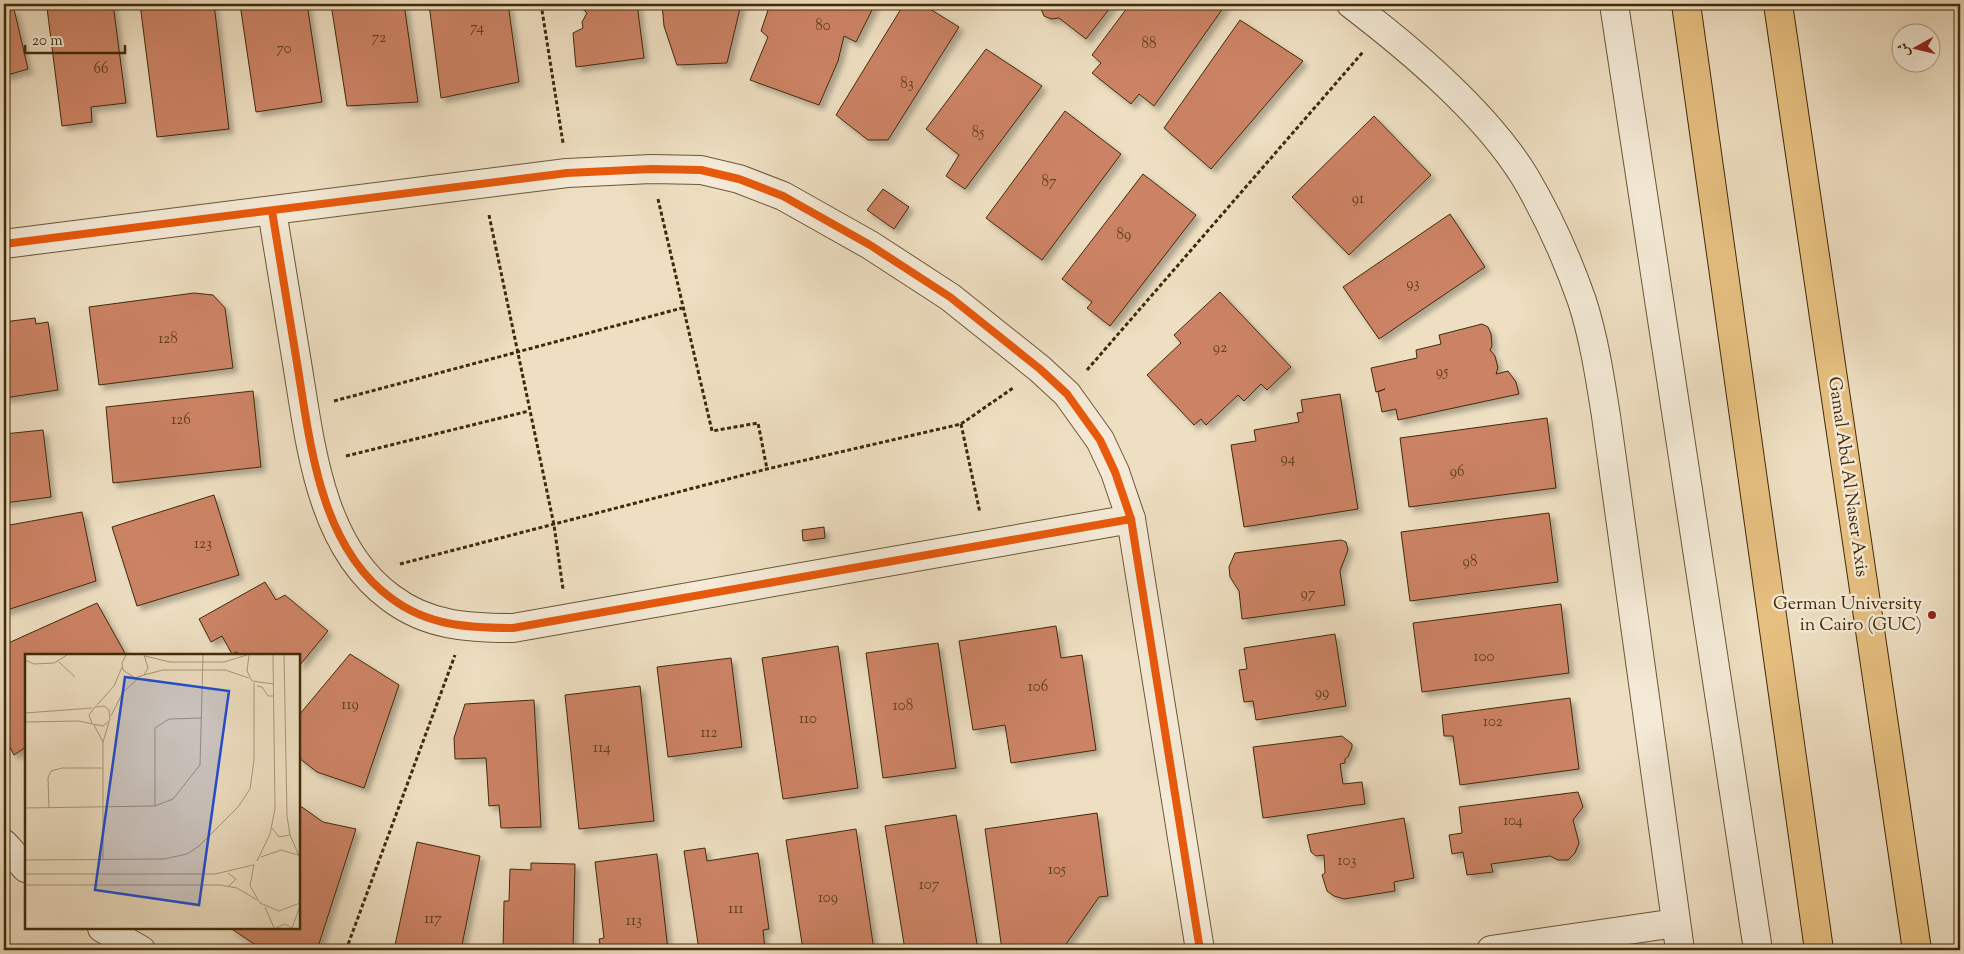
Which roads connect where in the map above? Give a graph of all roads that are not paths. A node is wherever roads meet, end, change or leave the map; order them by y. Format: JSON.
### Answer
{"nodes":[{"id":1,"x":1351,"y":4,"type":"edge"},
{"id":2,"x":1614,"y":4,"type":"edge"},
{"id":3,"x":1686,"y":4,"type":"edge"},
{"id":4,"x":1778,"y":4,"type":"edge"},
{"id":5,"x":272,"y":211,"type":"junction"},
{"id":6,"x":4,"y":244,"type":"edge"},
{"id":7,"x":1131,"y":519,"type":"junction"},
{"id":8,"x":4,"y":844,"type":"edge"},
{"id":9,"x":25,"y":867,"type":"edge"},
{"id":10,"x":1676,"y":923,"type":"junction"},
{"id":11,"x":104,"y":929,"type":"edge"},
{"id":12,"x":141,"y":950,"type":"edge"},
{"id":13,"x":1200,"y":950,"type":"edge"},
{"id":14,"x":1492,"y":950,"type":"edge"},
{"id":15,"x":1680,"y":950,"type":"edge"},
{"id":16,"x":1758,"y":950,"type":"edge"},
{"id":17,"x":1819,"y":950,"type":"edge"},
{"id":18,"x":1917,"y":950,"type":"edge"}],
"edges":[{"from":1,"to":10,"type":"street"},
{"from":2,"to":16,"type":"street"},
{"from":3,"to":17,"type":"main road"},
{"from":4,"to":18,"type":"main road","name":"Gamal Abd Al Naser Axis"},
{"from":5,"to":6,"type":"street"},
{"from":5,"to":7,"type":"street"},
{"from":5,"to":7,"type":"street"},
{"from":7,"to":13,"type":"street"},
{"from":8,"to":9,"type":"street"},
{"from":10,"to":14,"type":"street"},
{"from":10,"to":15,"type":"street"},
{"from":11,"to":12,"type":"street"}]}
